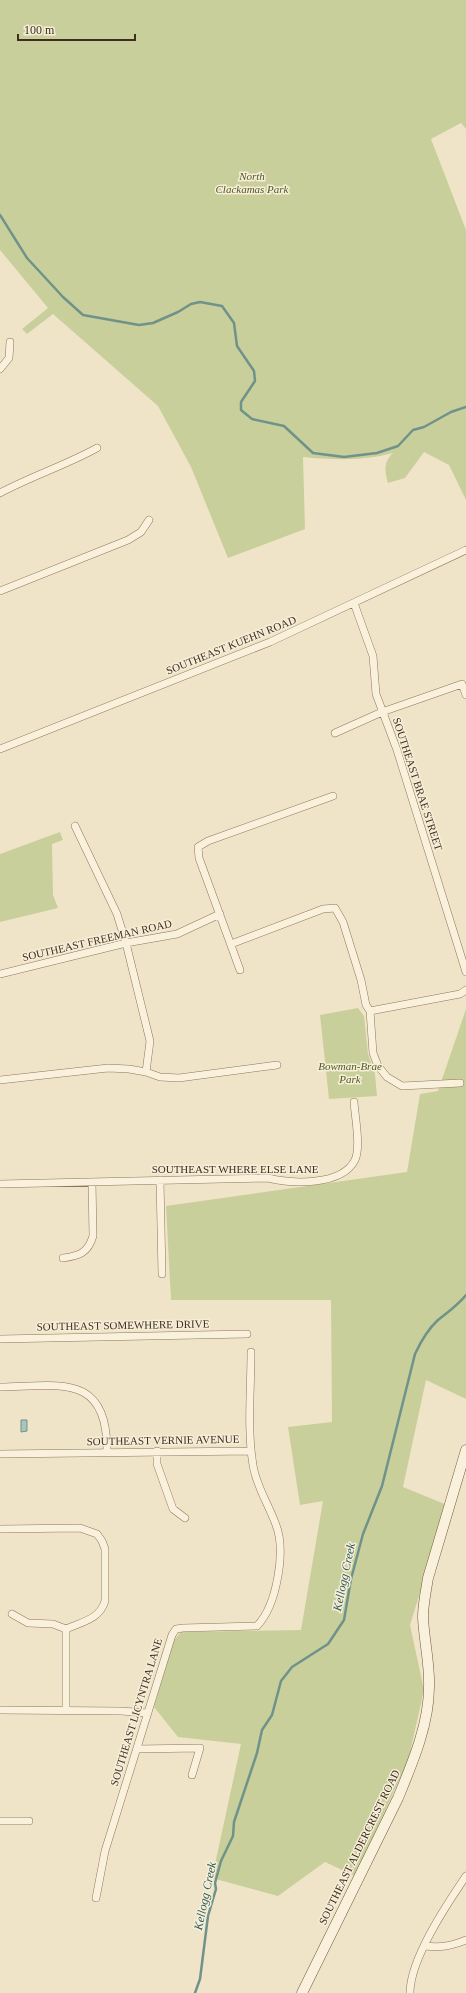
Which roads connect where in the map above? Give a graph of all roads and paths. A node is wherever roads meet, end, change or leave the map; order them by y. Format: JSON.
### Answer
{"nodes":[{"id":1,"x":10,"y":342,"type":"dead end"},
{"id":2,"x":0,"y":369,"type":"edge"},
{"id":3,"x":97,"y":448,"type":"dead end"},
{"id":4,"x":0,"y":493,"type":"edge"},
{"id":5,"x":149,"y":520,"type":"dead end"},
{"id":6,"x":466,"y":550,"type":"edge"},
{"id":7,"x":0,"y":591,"type":"edge"},
{"id":8,"x":354,"y":603,"type":"junction"},
{"id":9,"x":466,"y":694,"type":"edge"},
{"id":10,"x":382,"y":712,"type":"junction"},
{"id":11,"x":335,"y":733,"type":"dead end"},
{"id":12,"x":0,"y":749,"type":"edge"},
{"id":13,"x":333,"y":796,"type":"dead end"},
{"id":14,"x":76,"y":826,"type":"dead end"},
{"id":15,"x":220,"y":914,"type":"junction"},
{"id":16,"x":126,"y":943,"type":"junction"},
{"id":17,"x":231,"y":944,"type":"junction"},
{"id":18,"x":240,"y":970,"type":"dead end"},
{"id":19,"x":466,"y":972,"type":"edge"},
{"id":20,"x":0,"y":974,"type":"edge"},
{"id":21,"x":466,"y":990,"type":"edge"},
{"id":22,"x":370,"y":1011,"type":"junction"},
{"id":23,"x":277,"y":1065,"type":"dead end"},
{"id":24,"x":146,"y":1072,"type":"junction"},
{"id":25,"x":0,"y":1080,"type":"edge"},
{"id":26,"x":460,"y":1083,"type":"dead end"},
{"id":27,"x":354,"y":1102,"type":"dead end"},
{"id":28,"x":160,"y":1180,"type":"junction"},
{"id":29,"x":92,"y":1182,"type":"junction"},
{"id":30,"x":0,"y":1184,"type":"edge"},
{"id":31,"x":63,"y":1258,"type":"dead end"},
{"id":32,"x":162,"y":1274,"type":"dead end"},
{"id":33,"x":247,"y":1334,"type":"dead end"},
{"id":34,"x":0,"y":1339,"type":"edge"},
{"id":35,"x":251,"y":1352,"type":"dead end"},
{"id":36,"x":0,"y":1388,"type":"edge"},
{"id":37,"x":466,"y":1450,"type":"edge"},
{"id":38,"x":157,"y":1451,"type":"junction"},
{"id":39,"x":251,"y":1451,"type":"junction"},
{"id":40,"x":107,"y":1452,"type":"junction"},
{"id":41,"x":0,"y":1454,"type":"edge"},
{"id":42,"x":185,"y":1518,"type":"dead end"},
{"id":43,"x":0,"y":1529,"type":"edge"},
{"id":44,"x":12,"y":1614,"type":"dead end"},
{"id":45,"x":66,"y":1629,"type":"junction"},
{"id":46,"x":0,"y":1710,"type":"edge"},
{"id":47,"x":66,"y":1710,"type":"junction"},
{"id":48,"x":147,"y":1713,"type":"junction"},
{"id":49,"x":137,"y":1749,"type":"junction"},
{"id":50,"x":192,"y":1775,"type":"dead end"},
{"id":51,"x":30,"y":1820,"type":"dead end"},
{"id":52,"x":0,"y":1821,"type":"edge"},
{"id":53,"x":466,"y":1876,"type":"edge"},
{"id":54,"x":96,"y":1898,"type":"dead end"},
{"id":55,"x":466,"y":1940,"type":"edge"},
{"id":56,"x":425,"y":1946,"type":"junction"},
{"id":57,"x":302,"y":1993,"type":"edge"},
{"id":58,"x":410,"y":1993,"type":"edge"}],
"edges":[{"from":1,"to":2,"type":"street"},
{"from":3,"to":4,"type":"street"},
{"from":5,"to":7,"type":"street"},
{"from":6,"to":8,"type":"street","name":"SOUTHEAST KUEHN ROAD"},
{"from":8,"to":10,"type":"street","name":"SOUTHEAST BRAE STREET"},
{"from":8,"to":12,"type":"street","name":"SOUTHEAST KUEHN ROAD"},
{"from":9,"to":10,"type":"street"},
{"from":10,"to":11,"type":"street"},
{"from":10,"to":19,"type":"street","name":"SOUTHEAST BRAE STREET"},
{"from":13,"to":15,"type":"street"},
{"from":14,"to":16,"type":"street"},
{"from":15,"to":16,"type":"street","name":"SOUTHEAST FREEMAN ROAD"},
{"from":15,"to":17,"type":"street"},
{"from":16,"to":20,"type":"street","name":"SOUTHEAST FREEMAN ROAD"},
{"from":16,"to":24,"type":"street"},
{"from":17,"to":18,"type":"street"},
{"from":17,"to":22,"type":"street"},
{"from":21,"to":22,"type":"street"},
{"from":22,"to":26,"type":"street"},
{"from":23,"to":24,"type":"street"},
{"from":24,"to":25,"type":"street"},
{"from":27,"to":28,"type":"street","name":"SOUTHEAST WHERE ELSE LANE"},
{"from":28,"to":29,"type":"street","name":"SOUTHEAST WHERE ELSE LANE"},
{"from":28,"to":32,"type":"street"},
{"from":29,"to":30,"type":"street","name":"SOUTHEAST WHERE ELSE LANE"},
{"from":29,"to":31,"type":"street"},
{"from":33,"to":34,"type":"street","name":"SOUTHEAST SOMEWHERE DRIVE"},
{"from":35,"to":39,"type":"street","name":"SOUTHEAST VERNIE AVENUE"},
{"from":36,"to":40,"type":"street"},
{"from":37,"to":57,"type":"street","name":"SOUTHEAST ALDERCREST ROAD"},
{"from":38,"to":39,"type":"street","name":"SOUTHEAST VERNIE AVENUE"},
{"from":38,"to":40,"type":"street","name":"SOUTHEAST VERNIE AVENUE"},
{"from":38,"to":42,"type":"street"},
{"from":39,"to":48,"type":"street","name":"SOUTHEAST LICYNTRA LANE"},
{"from":40,"to":41,"type":"street","name":"SOUTHEAST VERNIE AVENUE"},
{"from":43,"to":45,"type":"street"},
{"from":44,"to":45,"type":"street"},
{"from":45,"to":47,"type":"street"},
{"from":46,"to":47,"type":"street"},
{"from":47,"to":48,"type":"street"},
{"from":48,"to":49,"type":"street","name":"SOUTHEAST LICYNTRA LANE"},
{"from":49,"to":50,"type":"street"},
{"from":49,"to":54,"type":"street","name":"SOUTHEAST LICYNTRA LANE"},
{"from":51,"to":52,"type":"street"},
{"from":53,"to":56,"type":"street"},
{"from":55,"to":56,"type":"street"},
{"from":56,"to":58,"type":"street"}]}
